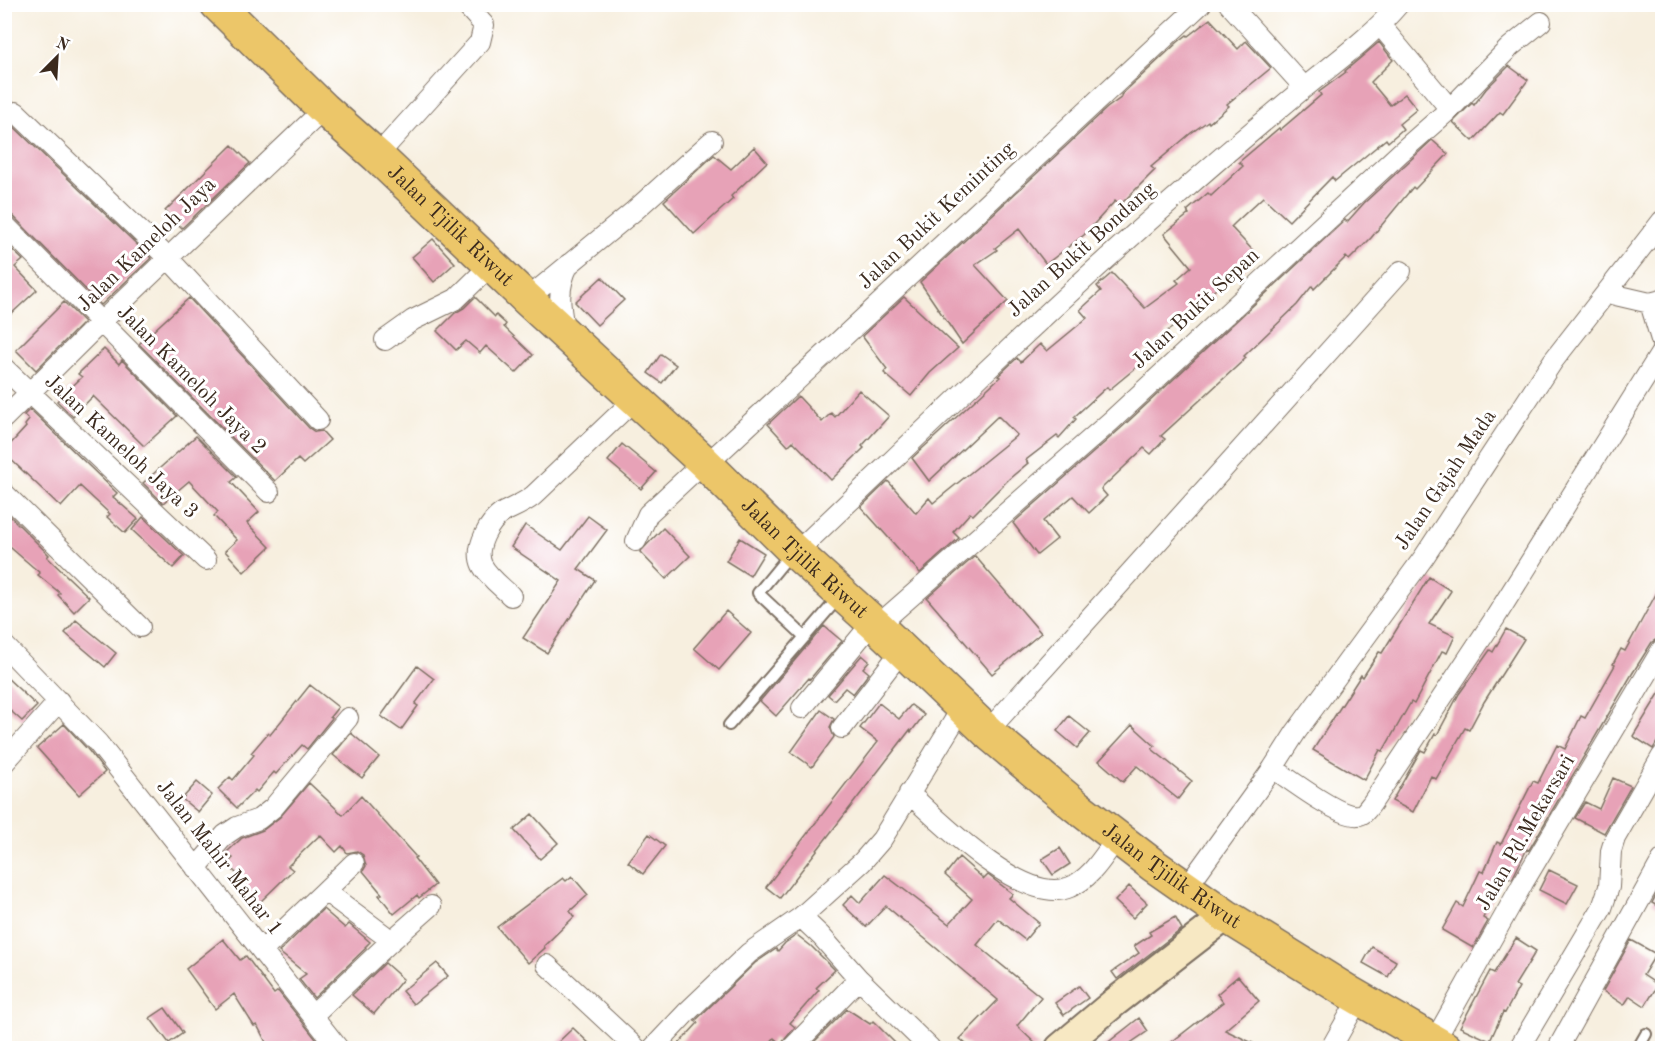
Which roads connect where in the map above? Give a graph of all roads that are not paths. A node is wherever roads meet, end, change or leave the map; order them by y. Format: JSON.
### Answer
{"nodes":[{"id":1,"x":217,"y":4,"type":"edge"},
{"id":2,"x":465,"y":4,"type":"edge"},
{"id":3,"x":1201,"y":4,"type":"edge"},
{"id":4,"x":1229,"y":4,"type":"edge"},
{"id":5,"x":1399,"y":4,"type":"edge"},
{"id":6,"x":1541,"y":21,"type":"dead end"},
{"id":7,"x":1381,"y":26,"type":"junction"},
{"id":8,"x":1305,"y":87,"type":"junction"},
{"id":9,"x":324,"y":109,"type":"junction"},
{"id":10,"x":1450,"y":109,"type":"junction"},
{"id":11,"x":16,"y":112,"type":"dead end"},
{"id":12,"x":712,"y":141,"type":"dead end"},
{"id":13,"x":377,"y":156,"type":"junction"},
{"id":14,"x":1662,"y":221,"type":"edge"},
{"id":15,"x":4,"y":224,"type":"edge"},
{"id":16,"x":169,"y":259,"type":"junction"},
{"id":17,"x":569,"y":264,"type":"junction"},
{"id":18,"x":491,"y":265,"type":"junction"},
{"id":19,"x":1401,"y":271,"type":"dead end"},
{"id":20,"x":1607,"y":293,"type":"junction"},
{"id":21,"x":526,"y":299,"type":"junction"},
{"id":22,"x":1656,"y":302,"type":"edge"},
{"id":23,"x":100,"y":323,"type":"junction"},
{"id":24,"x":565,"y":334,"type":"junction"},
{"id":25,"x":385,"y":340,"type":"dead end"},
{"id":26,"x":4,"y":368,"type":"edge"},
{"id":27,"x":29,"y":393,"type":"junction"},
{"id":28,"x":635,"y":399,"type":"junction"},
{"id":29,"x":4,"y":418,"type":"edge"},
{"id":30,"x":318,"y":420,"type":"dead end"},
{"id":31,"x":705,"y":463,"type":"junction"},
{"id":32,"x":269,"y":492,"type":"dead end"},
{"id":33,"x":4,"y":494,"type":"edge"},
{"id":34,"x":636,"y":541,"type":"dead end"},
{"id":35,"x":800,"y":546,"type":"junction"},
{"id":36,"x":206,"y":560,"type":"dead end"},
{"id":37,"x":842,"y":594,"type":"junction"},
{"id":38,"x":511,"y":596,"type":"dead end"},
{"id":39,"x":875,"y":624,"type":"junction"},
{"id":40,"x":140,"y":627,"type":"dead end"},
{"id":41,"x":805,"y":637,"type":"junction"},
{"id":42,"x":4,"y":645,"type":"edge"},
{"id":43,"x":1662,"y":649,"type":"edge"},
{"id":44,"x":902,"y":650,"type":"junction"},
{"id":45,"x":59,"y":701,"type":"junction"},
{"id":46,"x":802,"y":708,"type":"dead end"},
{"id":47,"x":962,"y":708,"type":"junction"},
{"id":48,"x":348,"y":718,"type":"dead end"},
{"id":49,"x":729,"y":725,"type":"dead end"},
{"id":50,"x":842,"y":728,"type":"dead end"},
{"id":51,"x":987,"y":732,"type":"junction"},
{"id":52,"x":1662,"y":756,"type":"edge"},
{"id":53,"x":4,"y":763,"type":"edge"},
{"id":54,"x":1273,"y":768,"type":"junction"},
{"id":55,"x":909,"y":793,"type":"junction"},
{"id":56,"x":1117,"y":837,"type":"junction"},
{"id":57,"x":1662,"y":860,"type":"edge"},
{"id":58,"x":354,"y":863,"type":"dead end"},
{"id":59,"x":196,"y":868,"type":"junction"},
{"id":60,"x":1187,"y":887,"type":"junction"},
{"id":61,"x":325,"y":891,"type":"junction"},
{"id":62,"x":431,"y":906,"type":"dead end"},
{"id":63,"x":1226,"y":916,"type":"junction"},
{"id":64,"x":801,"y":917,"type":"junction"},
{"id":65,"x":389,"y":943,"type":"junction"},
{"id":66,"x":262,"y":951,"type":"junction"},
{"id":67,"x":547,"y":965,"type":"dead end"},
{"id":68,"x":859,"y":979,"type":"junction"},
{"id":69,"x":1359,"y":998,"type":"junction"},
{"id":70,"x":313,"y":1015,"type":"junction"},
{"id":71,"x":1646,"y":1034,"type":"dead end"},
{"id":72,"x":1425,"y":1042,"type":"edge"},
{"id":73,"x":338,"y":1048,"type":"edge"},
{"id":74,"x":636,"y":1048,"type":"edge"},
{"id":75,"x":653,"y":1048,"type":"edge"},
{"id":76,"x":792,"y":1048,"type":"edge"},
{"id":77,"x":930,"y":1048,"type":"edge"},
{"id":78,"x":1060,"y":1048,"type":"edge"},
{"id":79,"x":1331,"y":1048,"type":"edge"},
{"id":80,"x":1519,"y":1048,"type":"edge"},
{"id":81,"x":1558,"y":1048,"type":"edge"},
{"id":82,"x":1638,"y":1048,"type":"edge"}],
"edges":[{"from":1,"to":9,"type":"highway","name":"Jalan Tjilik Riwut"},
{"from":2,"to":13,"type":"street"},
{"from":3,"to":31,"type":"street","name":"Jalan Bukit Keminting"},
{"from":4,"to":8,"type":"street"},
{"from":5,"to":7,"type":"street","name":"Jalan Bukit Bondang"},
{"from":6,"to":10,"type":"street","name":"Jalan Bukit Sepan"},
{"from":7,"to":8,"type":"street","name":"Jalan Bukit Bondang"},
{"from":7,"to":10,"type":"street"},
{"from":8,"to":35,"type":"street","name":"Jalan Bukit Bondang"},
{"from":9,"to":13,"type":"highway","name":"Jalan Tjilik Riwut"},
{"from":9,"to":16,"type":"street","name":"Jalan Kameloh Jaya"},
{"from":10,"to":39,"type":"street","name":"Jalan Bukit Sepan"},
{"from":11,"to":16,"type":"street"},
{"from":12,"to":17,"type":"street"},
{"from":13,"to":18,"type":"highway","name":"Jalan Tjilik Riwut"},
{"from":14,"to":20,"type":"street","name":"Jalan Gajah Mada"},
{"from":15,"to":23,"type":"street","name":"Jalan Kameloh Jaya 2"},
{"from":16,"to":23,"type":"street","name":"Jalan Kameloh Jaya"},
{"from":16,"to":30,"type":"street"},
{"from":17,"to":21,"type":"street"},
{"from":17,"to":24,"type":"street"},
{"from":18,"to":21,"type":"highway","name":"Jalan Tjilik Riwut"},
{"from":18,"to":25,"type":"street"},
{"from":19,"to":51,"type":"street"},
{"from":20,"to":22,"type":"street"},
{"from":20,"to":54,"type":"street","name":"Jalan Gajah Mada"},
{"from":21,"to":24,"type":"highway","name":"Jalan Tjilik Riwut"},
{"from":22,"to":54,"type":"street"},
{"from":23,"to":27,"type":"street","name":"Jalan Kameloh Jaya"},
{"from":23,"to":32,"type":"street","name":"Jalan Kameloh Jaya 2"},
{"from":24,"to":28,"type":"highway","name":"Jalan Tjilik Riwut"},
{"from":26,"to":27,"type":"street","name":"Jalan Kameloh Jaya 3"},
{"from":27,"to":29,"type":"street","name":"Jalan Kameloh Jaya"},
{"from":27,"to":36,"type":"street","name":"Jalan Kameloh Jaya 3"},
{"from":28,"to":31,"type":"highway","name":"Jalan Tjilik Riwut"},
{"from":28,"to":38,"type":"street"},
{"from":31,"to":34,"type":"street","name":"Jalan Bukit Keminting"},
{"from":31,"to":35,"type":"highway","name":"Jalan Tjilik Riwut"},
{"from":33,"to":40,"type":"street"},
{"from":35,"to":37,"type":"highway","name":"Jalan Tjilik Riwut"},
{"from":35,"to":41,"type":"lane"},
{"from":37,"to":39,"type":"highway","name":"Jalan Tjilik Riwut"},
{"from":37,"to":41,"type":"lane"},
{"from":39,"to":44,"type":"highway","name":"Jalan Tjilik Riwut"},
{"from":39,"to":46,"type":"street","name":"Jalan Bukit Sepan"},
{"from":41,"to":49,"type":"lane"},
{"from":42,"to":45,"type":"street","name":"Jalan Mahir Mahar 1"},
{"from":43,"to":72,"type":"street","name":"Jalan Pd.Mekarsari"},
{"from":44,"to":47,"type":"highway","name":"Jalan Tjilik Riwut"},
{"from":44,"to":50,"type":"street"},
{"from":45,"to":53,"type":"street"},
{"from":45,"to":59,"type":"street","name":"Jalan Mahir Mahar 1"},
{"from":47,"to":51,"type":"highway","name":"Jalan Tjilik Riwut"},
{"from":47,"to":55,"type":"street"},
{"from":48,"to":59,"type":"street"},
{"from":51,"to":56,"type":"highway","name":"Jalan Tjilik Riwut"},
{"from":52,"to":80,"type":"street"},
{"from":54,"to":60,"type":"street","name":"Jalan Gajah Mada"},
{"from":55,"to":56,"type":"street"},
{"from":55,"to":64,"type":"street"},
{"from":56,"to":60,"type":"highway","name":"Jalan Tjilik Riwut"},
{"from":57,"to":81,"type":"street"},
{"from":58,"to":61,"type":"street"},
{"from":59,"to":66,"type":"street","name":"Jalan Mahir Mahar 1"},
{"from":60,"to":63,"type":"highway","name":"Jalan Tjilik Riwut"},
{"from":61,"to":65,"type":"street"},
{"from":61,"to":66,"type":"street"},
{"from":62,"to":65,"type":"street"},
{"from":63,"to":69,"type":"highway","name":"Jalan Tjilik Riwut"},
{"from":63,"to":78,"type":"main road"},
{"from":64,"to":68,"type":"street"},
{"from":64,"to":75,"type":"street"},
{"from":65,"to":70,"type":"street"},
{"from":66,"to":70,"type":"street","name":"Jalan Mahir Mahar 1"},
{"from":67,"to":74,"type":"street"},
{"from":68,"to":76,"type":"street"},
{"from":68,"to":77,"type":"street"},
{"from":69,"to":72,"type":"highway","name":"Jalan Tjilik Riwut"},
{"from":69,"to":79,"type":"street"},
{"from":70,"to":73,"type":"street","name":"Jalan Mahir Mahar 1"},
{"from":71,"to":82,"type":"lane"}]}
